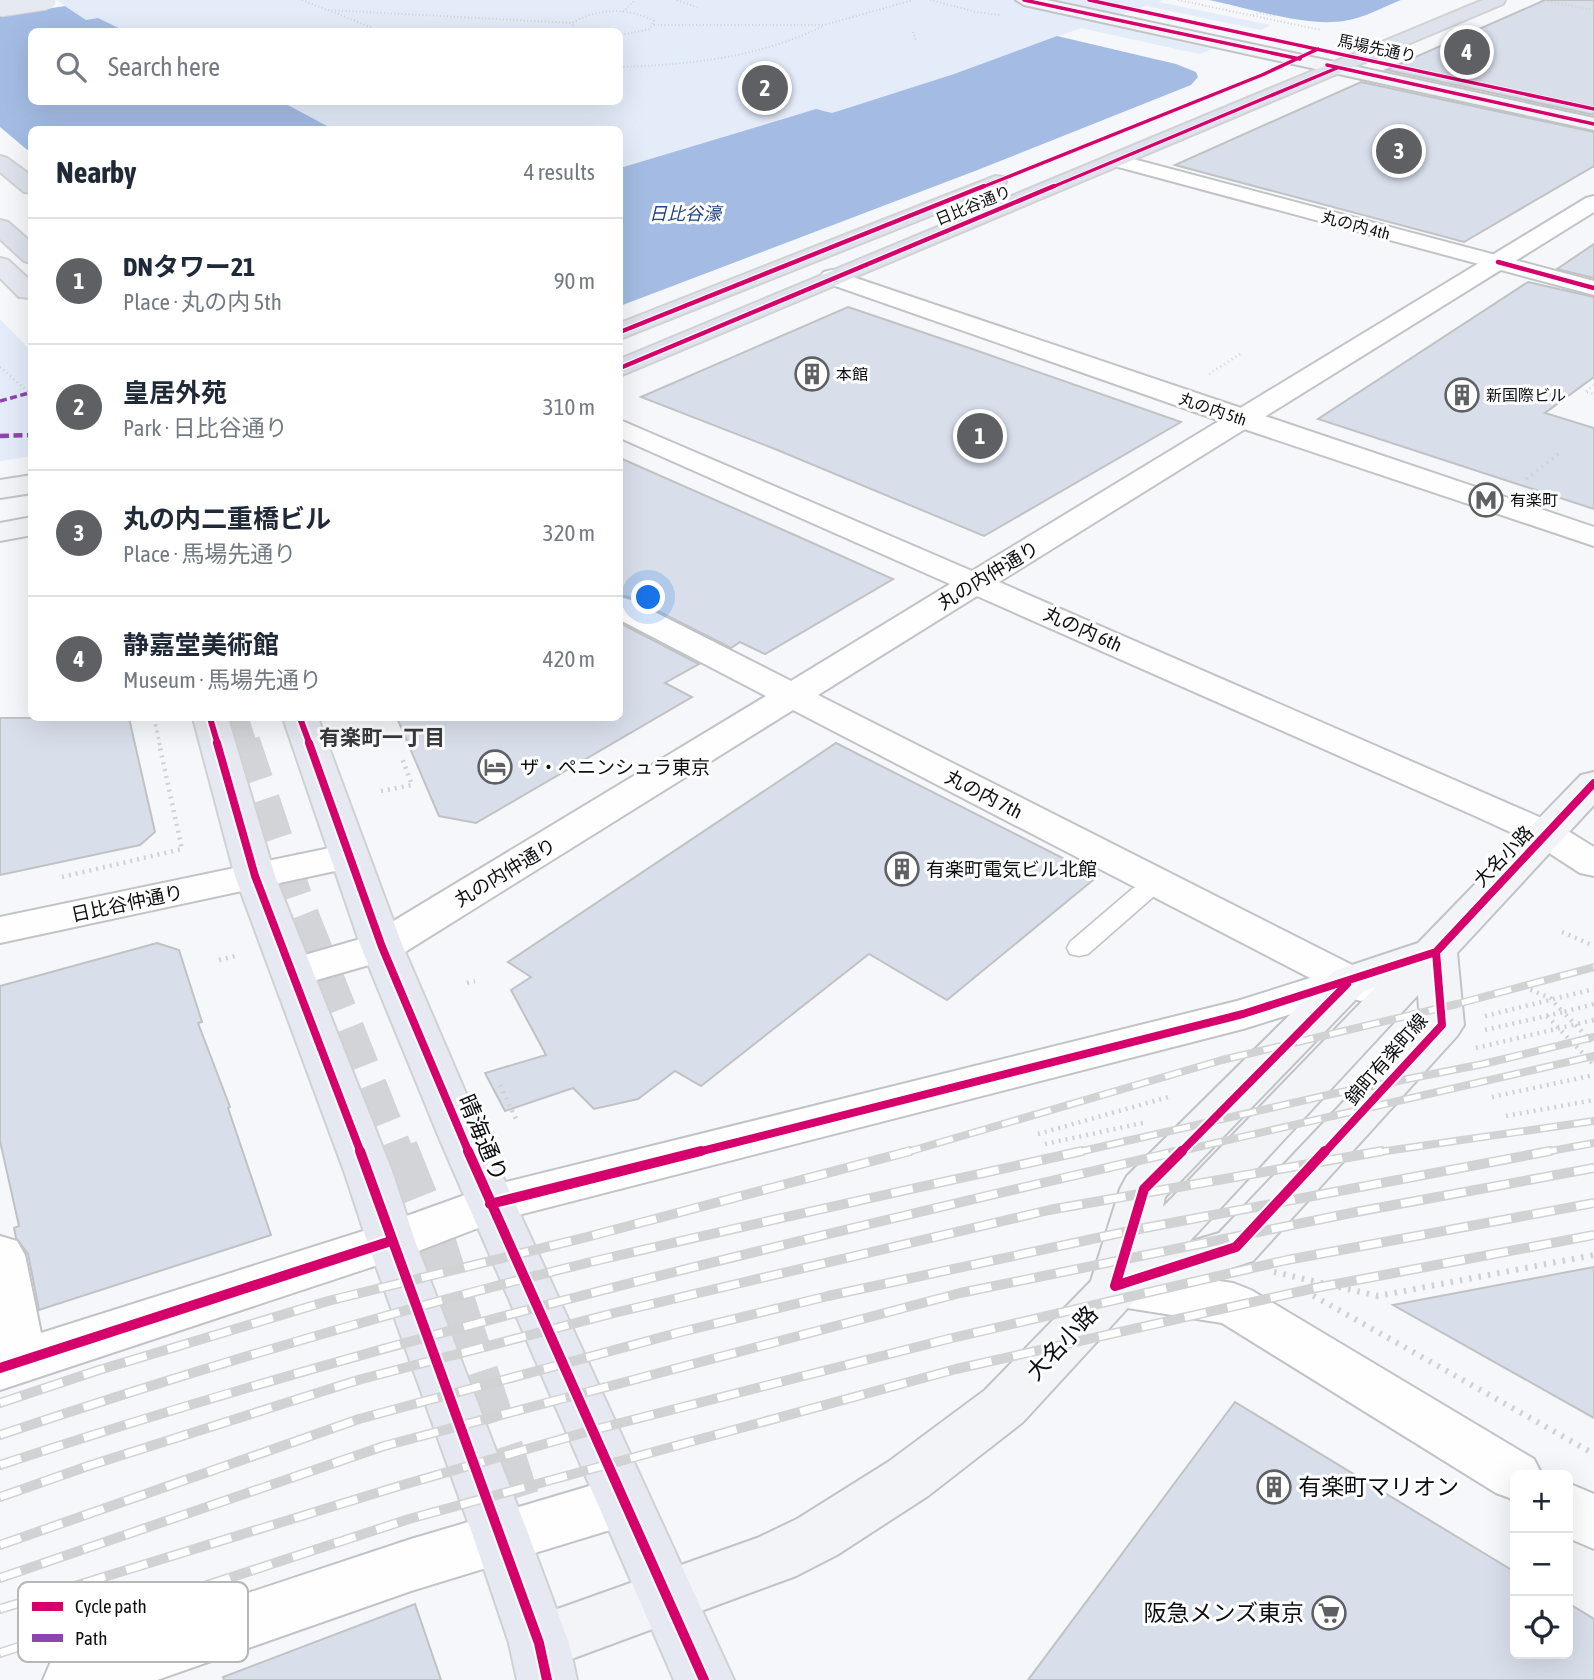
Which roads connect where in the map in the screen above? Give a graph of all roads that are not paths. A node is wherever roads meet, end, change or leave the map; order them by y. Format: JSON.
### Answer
{"nodes":[{"id":1,"x":46,"y":0,"type":"edge"},
{"id":2,"x":1024,"y":0,"type":"edge"},
{"id":3,"x":1089,"y":0,"type":"edge"},
{"id":4,"x":1497,"y":0,"type":"edge"},
{"id":5,"x":0,"y":7,"type":"edge"},
{"id":6,"x":1349,"y":36,"type":"dead end"},
{"id":7,"x":1320,"y":40,"type":"junction"},
{"id":8,"x":1358,"y":58,"type":"junction"},
{"id":9,"x":1298,"y":59,"type":"junction"},
{"id":10,"x":1337,"y":68,"type":"junction"},
{"id":11,"x":1594,"y":109,"type":"edge"},
{"id":12,"x":1594,"y":124,"type":"edge"},
{"id":13,"x":1118,"y":161,"type":"junction"},
{"id":14,"x":0,"y":162,"type":"edge"},
{"id":15,"x":28,"y":184,"type":"edge"},
{"id":16,"x":1594,"y":203,"type":"edge"},
{"id":17,"x":0,"y":227,"type":"edge"},
{"id":18,"x":28,"y":252,"type":"edge"},
{"id":19,"x":1498,"y":262,"type":"junction"},
{"id":20,"x":0,"y":265,"type":"edge"},
{"id":21,"x":832,"y":277,"type":"junction"},
{"id":22,"x":1594,"y":288,"type":"edge"},
{"id":23,"x":28,"y":292,"type":"dead end"},
{"id":24,"x":623,"y":331,"type":"edge"},
{"id":25,"x":623,"y":367,"type":"edge"},
{"id":26,"x":1242,"y":419,"type":"junction"},
{"id":27,"x":623,"y":429,"type":"edge"},
{"id":28,"x":28,"y":485,"type":"edge"},
{"id":29,"x":0,"y":489,"type":"edge"},
{"id":30,"x":28,"y":527,"type":"edge"},
{"id":31,"x":0,"y":532,"type":"edge"},
{"id":32,"x":1594,"y":537,"type":"edge"},
{"id":33,"x":977,"y":582,"type":"junction"},
{"id":34,"x":623,"y":609,"type":"edge"},
{"id":35,"x":793,"y":695,"type":"junction"},
{"id":36,"x":211,"y":721,"type":"tunnel mouth"},
{"id":37,"x":301,"y":721,"type":"edge"},
{"id":38,"x":1594,"y":783,"type":"edge"},
{"id":39,"x":1546,"y":834,"type":"junction"},
{"id":40,"x":349,"y":856,"type":"junction"},
{"id":41,"x":1594,"y":864,"type":"edge"},
{"id":42,"x":255,"y":876,"type":"junction"},
{"id":43,"x":1157,"y":884,"type":"junction"},
{"id":44,"x":0,"y":930,"type":"edge"},
{"id":45,"x":382,"y":947,"type":"junction"},
{"id":46,"x":1079,"y":948,"type":"dead end"},
{"id":47,"x":1436,"y":951,"type":"junction"},
{"id":48,"x":292,"y":973,"type":"junction"},
{"id":49,"x":1368,"y":990,"type":"junction"},
{"id":50,"x":490,"y":1204,"type":"junction"},
{"id":51,"x":391,"y":1241,"type":"junction"},
{"id":52,"x":0,"y":1255,"type":"edge"},
{"id":53,"x":1115,"y":1286,"type":"junction"},
{"id":54,"x":10,"y":1365,"type":"edge"},
{"id":55,"x":1510,"y":1473,"type":"edge"},
{"id":56,"x":623,"y":1501,"type":"junction"},
{"id":57,"x":1573,"y":1511,"type":"edge"},
{"id":58,"x":1594,"y":1524,"type":"edge"},
{"id":59,"x":501,"y":1536,"type":"junction"},
{"id":60,"x":666,"y":1599,"type":"junction"},
{"id":61,"x":248,"y":1621,"type":"edge"},
{"id":62,"x":126,"y":1662,"type":"edge"},
{"id":63,"x":550,"y":1668,"type":"edge"},
{"id":64,"x":73,"y":1680,"type":"edge"},
{"id":65,"x":704,"y":1680,"type":"edge"}],
"edges":[{"from":1,"to":5,"type":"main road","bridge":true},
{"from":2,"to":9,"type":"main road","name":"馬場先通り"},
{"from":3,"to":7,"type":"main road","name":"馬場先通り"},
{"from":4,"to":8,"type":"highway","name":"日比谷通り"},
{"from":6,"to":7,"type":"highway","name":"日比谷通り"},
{"from":7,"to":8,"type":"main road","name":"馬場先通り"},
{"from":7,"to":9,"type":"highway","name":"日比谷通り"},
{"from":8,"to":10,"type":"highway","name":"日比谷通り"},
{"from":8,"to":11,"type":"main road","name":"馬場先通り"},
{"from":9,"to":10,"type":"main road","name":"馬場先通り"},
{"from":9,"to":24,"type":"highway","name":"日比谷通り"},
{"from":10,"to":12,"type":"main road","name":"馬場先通り"},
{"from":10,"to":13,"type":"highway","name":"日比谷通り"},
{"from":13,"to":19,"type":"street","name":"丸の内 4th"},
{"from":13,"to":21,"type":"highway","name":"日比谷通り"},
{"from":14,"to":15,"type":"highway"},
{"from":16,"to":19,"type":"street","name":"丸の内仲通り"},
{"from":17,"to":18,"type":"highway"},
{"from":19,"to":22,"type":"street","name":"丸の内 4th"},
{"from":19,"to":26,"type":"street","name":"丸の内仲通り"},
{"from":20,"to":23,"type":"main road"},
{"from":21,"to":25,"type":"highway","name":"日比谷通り"},
{"from":21,"to":26,"type":"street","name":"丸の内 5th"},
{"from":26,"to":32,"type":"street","name":"丸の内 5th"},
{"from":26,"to":33,"type":"street","name":"丸の内仲通り"},
{"from":27,"to":33,"type":"street","name":"丸の内 6th"},
{"from":28,"to":29,"type":"main road"},
{"from":30,"to":31,"type":"main road"},
{"from":33,"to":35,"type":"street","name":"丸の内仲通り"},
{"from":33,"to":39,"type":"street","name":"丸の内 6th"},
{"from":34,"to":35,"type":"street","name":"丸の内 7th"},
{"from":35,"to":43,"type":"street","name":"丸の内 7th"},
{"from":35,"to":45,"type":"street","name":"丸の内仲通り"},
{"from":36,"to":42,"type":"main road"},
{"from":37,"to":40,"type":"main road","name":"晴海通り"},
{"from":38,"to":39,"type":"main road","name":"大名小路"},
{"from":39,"to":41,"type":"street","name":"丸の内 6th"},
{"from":39,"to":47,"type":"main road","name":"大名小路"},
{"from":40,"to":42,"type":"street","name":"日比谷仲通り"},
{"from":40,"to":45,"type":"main road","name":"晴海通り"},
{"from":42,"to":44,"type":"street","name":"日比谷仲通り"},
{"from":42,"to":48,"type":"main road"},
{"from":43,"to":46,"type":"lane"},
{"from":43,"to":49,"type":"street","name":"丸の内 7th"},
{"from":45,"to":48,"type":"street","name":"丸の内仲通り"},
{"from":45,"to":50,"type":"main road","name":"晴海通り"},
{"from":47,"to":49,"type":"main road","name":"大名小路"},
{"from":47,"to":53,"type":"main road","name":"錦町有楽町線"},
{"from":48,"to":51,"type":"main road"},
{"from":49,"to":50,"type":"street"},
{"from":49,"to":53,"type":"main road","name":"大名小路"},
{"from":50,"to":51,"type":"street"},
{"from":50,"to":56,"type":"main road","name":"晴海通り"},
{"from":51,"to":54,"type":"street"},
{"from":51,"to":59,"type":"main road"},
{"from":52,"to":54,"type":"street"},
{"from":53,"to":55,"type":"street"},
{"from":53,"to":60,"type":"main road","name":"大名小路"},
{"from":56,"to":59,"type":"street"},
{"from":56,"to":60,"type":"main road","name":"晴海通り"},
{"from":57,"to":58,"type":"street"},
{"from":59,"to":61,"type":"street"},
{"from":59,"to":63,"type":"main road"},
{"from":60,"to":63,"type":"main road"},
{"from":60,"to":65,"type":"main road","name":"晴海通り"},
{"from":62,"to":64,"type":"street"}]}
